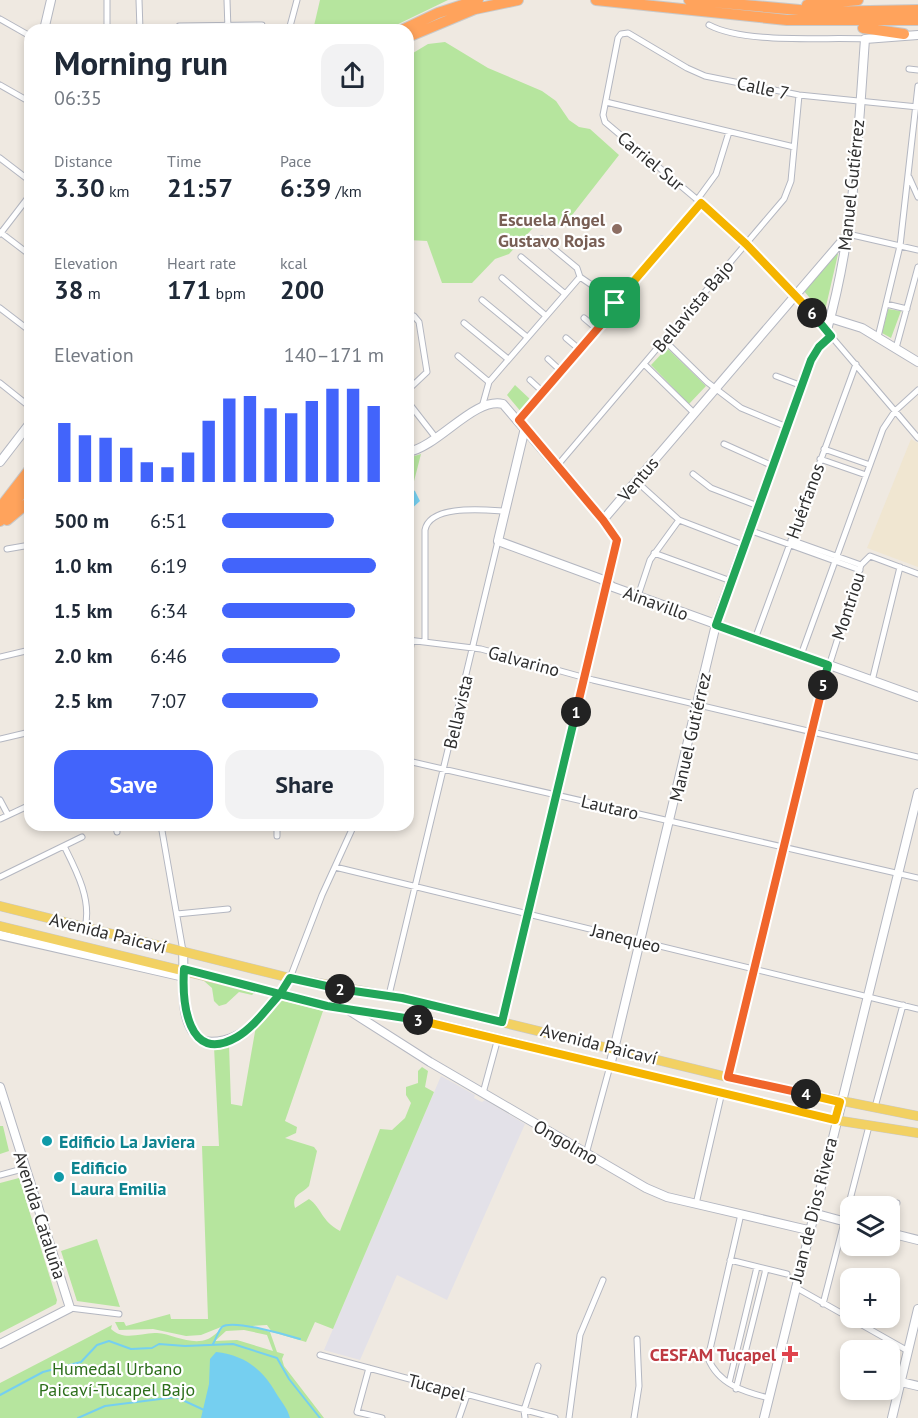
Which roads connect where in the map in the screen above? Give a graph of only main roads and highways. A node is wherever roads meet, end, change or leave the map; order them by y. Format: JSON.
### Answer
{"nodes":[{"id":1,"x":478,"y":0,"type":"edge"},
{"id":2,"x":518,"y":0,"type":"edge"},
{"id":3,"x":596,"y":0,"type":"edge"},
{"id":4,"x":689,"y":0,"type":"edge"},
{"id":5,"x":858,"y":0,"type":"edge"},
{"id":6,"x":759,"y":6,"type":"junction"},
{"id":7,"x":918,"y":10,"type":"edge"},
{"id":8,"x":918,"y":20,"type":"edge"},
{"id":9,"x":827,"y":22,"type":"junction"},
{"id":10,"x":414,"y":24,"type":"edge"},
{"id":11,"x":414,"y":34,"type":"edge"},
{"id":12,"x":904,"y":34,"type":"road end"},
{"id":13,"x":24,"y":477,"type":"edge"},
{"id":14,"x":24,"y":491,"type":"edge"},
{"id":15,"x":24,"y":506,"type":"edge"},
{"id":16,"x":0,"y":507,"type":"edge"},
{"id":17,"x":0,"y":521,"type":"edge"},
{"id":18,"x":0,"y":526,"type":"edge"},
{"id":19,"x":0,"y":906,"type":"edge"},
{"id":20,"x":0,"y":926,"type":"edge"},
{"id":21,"x":918,"y":1116,"type":"edge"},
{"id":22,"x":918,"y":1133,"type":"edge"}],
"edges":[{"from":1,"to":10,"type":"highway"},
{"from":2,"to":11,"type":"highway"},
{"from":3,"to":9,"type":"highway"},
{"from":4,"to":6,"type":"highway"},
{"from":5,"to":6,"type":"highway"},
{"from":6,"to":7,"type":"highway"},
{"from":8,"to":9,"type":"highway"},
{"from":9,"to":12,"type":"highway"},
{"from":13,"to":16,"type":"highway"},
{"from":14,"to":17,"type":"highway"},
{"from":15,"to":18,"type":"highway"},
{"from":19,"to":21,"type":"main road","name":"Avenida Paicaví"},
{"from":20,"to":22,"type":"main road","name":"Avenida Paicaví"}]}
